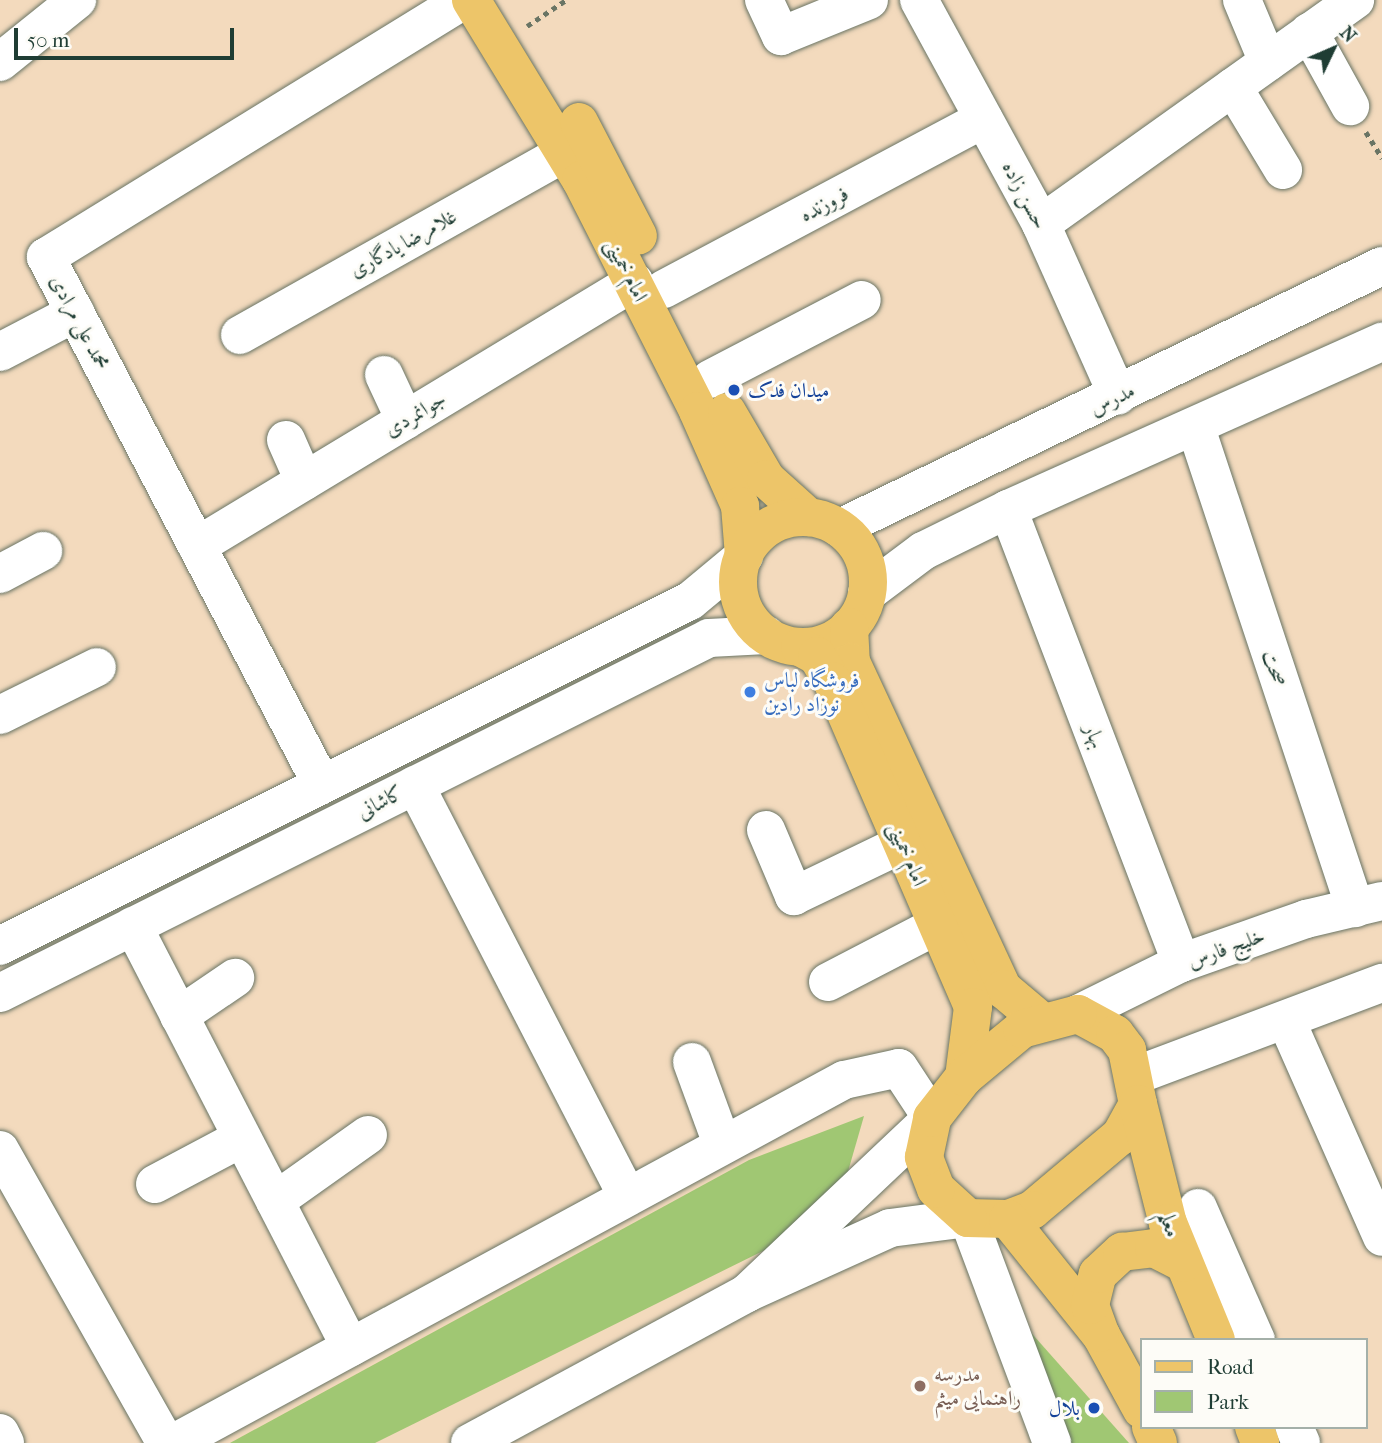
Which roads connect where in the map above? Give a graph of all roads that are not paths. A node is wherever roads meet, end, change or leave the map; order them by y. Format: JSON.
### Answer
{"nodes":[{"id":1,"x":77,"y":0,"type":"edge"},
{"id":2,"x":464,"y":0,"type":"edge"},
{"id":3,"x":471,"y":0,"type":"edge"},
{"id":4,"x":764,"y":0,"type":"edge"},
{"id":5,"x":869,"y":0,"type":"edge"},
{"id":6,"x":919,"y":0,"type":"edge"},
{"id":7,"x":1242,"y":0,"type":"edge"},
{"id":8,"x":1355,"y":0,"type":"edge"},
{"id":9,"x":510,"y":15,"type":"edge"},
{"id":10,"x":1309,"y":32,"type":"junction"},
{"id":11,"x":0,"y":62,"type":"edge"},
{"id":12,"x":1268,"y":62,"type":"junction"},
{"id":13,"x":1233,"y":87,"type":"junction"},
{"id":14,"x":1350,"y":106,"type":"dead end"},
{"id":15,"x":984,"y":119,"type":"junction"},
{"id":16,"x":566,"y":152,"type":"junction"},
{"id":17,"x":1283,"y":170,"type":"dead end"},
{"id":18,"x":1041,"y":224,"type":"junction"},
{"id":19,"x":1382,"y":266,"type":"edge"},
{"id":20,"x":649,"y":286,"type":"junction"},
{"id":21,"x":862,"y":300,"type":"dead end"},
{"id":22,"x":75,"y":313,"type":"junction"},
{"id":23,"x":240,"y":335,"type":"dead end"},
{"id":24,"x":1382,"y":342,"type":"edge"},
{"id":25,"x":0,"y":352,"type":"edge"},
{"id":26,"x":384,"y":375,"type":"dead end"},
{"id":27,"x":710,"y":379,"type":"junction"},
{"id":28,"x":1118,"y":396,"type":"junction"},
{"id":29,"x":405,"y":420,"type":"junction"},
{"id":30,"x":1196,"y":428,"type":"junction"},
{"id":31,"x":286,"y":440,"type":"dead end"},
{"id":32,"x":304,"y":481,"type":"junction"},
{"id":33,"x":1008,"y":509,"type":"junction"},
{"id":34,"x":824,"y":523,"type":"junction"},
{"id":35,"x":197,"y":546,"type":"junction"},
{"id":36,"x":43,"y":551,"type":"dead end"},
{"id":37,"x":744,"y":555,"type":"junction"},
{"id":38,"x":0,"y":574,"type":"edge"},
{"id":39,"x":867,"y":593,"type":"junction"},
{"id":40,"x":849,"y":628,"type":"junction"},
{"id":41,"x":783,"y":641,"type":"junction"},
{"id":42,"x":97,"y":667,"type":"dead end"},
{"id":43,"x":0,"y":715,"type":"edge"},
{"id":44,"x":322,"y":785,"type":"junction"},
{"id":45,"x":415,"y":785,"type":"junction"},
{"id":46,"x":766,"y":830,"type":"dead end"},
{"id":47,"x":904,"y":843,"type":"junction"},
{"id":48,"x":1368,"y":904,"type":"edge"},
{"id":49,"x":938,"y":925,"type":"junction"},
{"id":50,"x":133,"y":926,"type":"junction"},
{"id":51,"x":0,"y":946,"type":"edge"},
{"id":52,"x":1181,"y":963,"type":"junction"},
{"id":53,"x":235,"y":978,"type":"dead end"},
{"id":54,"x":828,"y":982,"type":"dead end"},
{"id":55,"x":1382,"y":984,"type":"edge"},
{"id":56,"x":0,"y":993,"type":"edge"},
{"id":57,"x":1078,"y":1014,"type":"junction"},
{"id":58,"x":179,"y":1016,"type":"junction"},
{"id":59,"x":1286,"y":1020,"type":"junction"},
{"id":60,"x":1041,"y":1021,"type":"junction"},
{"id":61,"x":692,"y":1062,"type":"dead end"},
{"id":62,"x":964,"y":1077,"type":"junction"},
{"id":63,"x":1137,"y":1089,"type":"junction"},
{"id":64,"x":932,"y":1118,"type":"junction"},
{"id":65,"x":368,"y":1135,"type":"dead end"},
{"id":66,"x":242,"y":1138,"type":"junction"},
{"id":67,"x":722,"y":1144,"type":"junction"},
{"id":68,"x":0,"y":1150,"type":"edge"},
{"id":69,"x":155,"y":1184,"type":"dead end"},
{"id":70,"x":627,"y":1196,"type":"junction"},
{"id":71,"x":275,"y":1201,"type":"junction"},
{"id":72,"x":1198,"y":1209,"type":"dead end"},
{"id":73,"x":968,"y":1217,"type":"junction"},
{"id":74,"x":1008,"y":1219,"type":"junction"},
{"id":75,"x":1382,"y":1237,"type":"edge"},
{"id":76,"x":1183,"y":1263,"type":"junction"},
{"id":77,"x":747,"y":1293,"type":"junction"},
{"id":78,"x":1101,"y":1335,"type":"junction"},
{"id":79,"x":1215,"y":1338,"type":"edge"},
{"id":80,"x":1255,"y":1338,"type":"edge"},
{"id":81,"x":350,"y":1347,"type":"junction"},
{"id":82,"x":1140,"y":1406,"type":"edge"},
{"id":83,"x":0,"y":1433,"type":"edge"},
{"id":84,"x":5,"y":1443,"type":"edge"},
{"id":85,"x":166,"y":1443,"type":"edge"},
{"id":86,"x":174,"y":1443,"type":"edge"},
{"id":87,"x":470,"y":1443,"type":"edge"},
{"id":88,"x":1052,"y":1443,"type":"edge"}],
"edges":[{"from":1,"to":11,"type":"street"},
{"from":2,"to":22,"type":"street","name":"محمد علی مرادی"},
{"from":3,"to":16,"type":"main road","name":"امام خمینی"},
{"from":4,"to":5,"type":"street"},
{"from":6,"to":15,"type":"street","name":"حسن زاده"},
{"from":7,"to":12,"type":"street"},
{"from":8,"to":10,"type":"street"},
{"from":9,"to":20,"type":"main road","name":"امام خمینی"},
{"from":10,"to":12,"type":"street"},
{"from":10,"to":14,"type":"street"},
{"from":12,"to":13,"type":"street"},
{"from":13,"to":17,"type":"street"},
{"from":13,"to":18,"type":"street"},
{"from":15,"to":18,"type":"street","name":"حسن زاده"},
{"from":15,"to":20,"type":"street","name":"فروزنده"},
{"from":16,"to":20,"type":"main road","name":"امام خمینی"},
{"from":16,"to":23,"type":"street","name":"غلامرضا یادگاری"},
{"from":18,"to":28,"type":"street","name":"حسن زاده"},
{"from":19,"to":28,"type":"street","name":"مدرس"},
{"from":20,"to":27,"type":"main road","name":"امام خمینی"},
{"from":20,"to":29,"type":"street","name":"جوانمردی"},
{"from":20,"to":37,"type":"main road","name":"امام خمینی"},
{"from":21,"to":27,"type":"street"},
{"from":22,"to":25,"type":"street"},
{"from":22,"to":35,"type":"street","name":"محمد علی مرادی"},
{"from":24,"to":30,"type":"street"},
{"from":26,"to":29,"type":"street"},
{"from":27,"to":34,"type":"main road","name":"امام خمینی"},
{"from":28,"to":34,"type":"street","name":"مدرس"},
{"from":29,"to":32,"type":"street","name":"جوانمردی"},
{"from":30,"to":33,"type":"street"},
{"from":30,"to":48,"type":"street","name":"صحت"},
{"from":31,"to":32,"type":"street"},
{"from":32,"to":35,"type":"street","name":"جوانمردی"},
{"from":33,"to":39,"type":"street"},
{"from":33,"to":52,"type":"street","name":"بهار"},
{"from":34,"to":37,"type":"main road"},
{"from":34,"to":39,"type":"main road"},
{"from":35,"to":44,"type":"street","name":"محمد علی مرادی"},
{"from":36,"to":38,"type":"street"},
{"from":37,"to":41,"type":"main road"},
{"from":37,"to":44,"type":"street","name":"کاشانی"},
{"from":39,"to":40,"type":"main road"},
{"from":40,"to":41,"type":"main road"},
{"from":40,"to":60,"type":"main road","name":"امام خمینی"},
{"from":41,"to":45,"type":"street","name":"کاشانی"},
{"from":41,"to":47,"type":"main road","name":"امام خمینی"},
{"from":42,"to":43,"type":"street"},
{"from":44,"to":51,"type":"street","name":"کاشانی"},
{"from":45,"to":50,"type":"street","name":"کاشانی"},
{"from":45,"to":70,"type":"street"},
{"from":46,"to":47,"type":"street"},
{"from":47,"to":49,"type":"main road","name":"امام خمینی"},
{"from":48,"to":52,"type":"street","name":"خلیج فارس"},
{"from":49,"to":54,"type":"street"},
{"from":49,"to":62,"type":"main road","name":"امام خمینی"},
{"from":50,"to":56,"type":"street","name":"کاشانی"},
{"from":50,"to":58,"type":"street"},
{"from":52,"to":57,"type":"street","name":"خلیج فارس"},
{"from":53,"to":58,"type":"street"},
{"from":55,"to":59,"type":"street"},
{"from":57,"to":60,"type":"main road"},
{"from":57,"to":63,"type":"main road"},
{"from":58,"to":66,"type":"street"},
{"from":59,"to":63,"type":"street"},
{"from":59,"to":75,"type":"street"},
{"from":60,"to":62,"type":"main road"},
{"from":61,"to":67,"type":"street"},
{"from":62,"to":64,"type":"main road"},
{"from":63,"to":74,"type":"main road"},
{"from":63,"to":76,"type":"main road","name":"معلم"},
{"from":64,"to":67,"type":"street"},
{"from":64,"to":73,"type":"main road"},
{"from":64,"to":77,"type":"street"},
{"from":65,"to":71,"type":"street"},
{"from":66,"to":69,"type":"street"},
{"from":66,"to":71,"type":"street"},
{"from":67,"to":70,"type":"street"},
{"from":68,"to":85,"type":"street"},
{"from":70,"to":81,"type":"street"},
{"from":71,"to":81,"type":"street"},
{"from":72,"to":80,"type":"street"},
{"from":73,"to":74,"type":"main road"},
{"from":73,"to":77,"type":"street"},
{"from":73,"to":88,"type":"street"},
{"from":74,"to":78,"type":"main road"},
{"from":76,"to":78,"type":"main road"},
{"from":76,"to":79,"type":"main road","name":"معلم"},
{"from":77,"to":87,"type":"street"},
{"from":78,"to":82,"type":"main road"},
{"from":81,"to":86,"type":"street"},
{"from":83,"to":84,"type":"street"}]}
